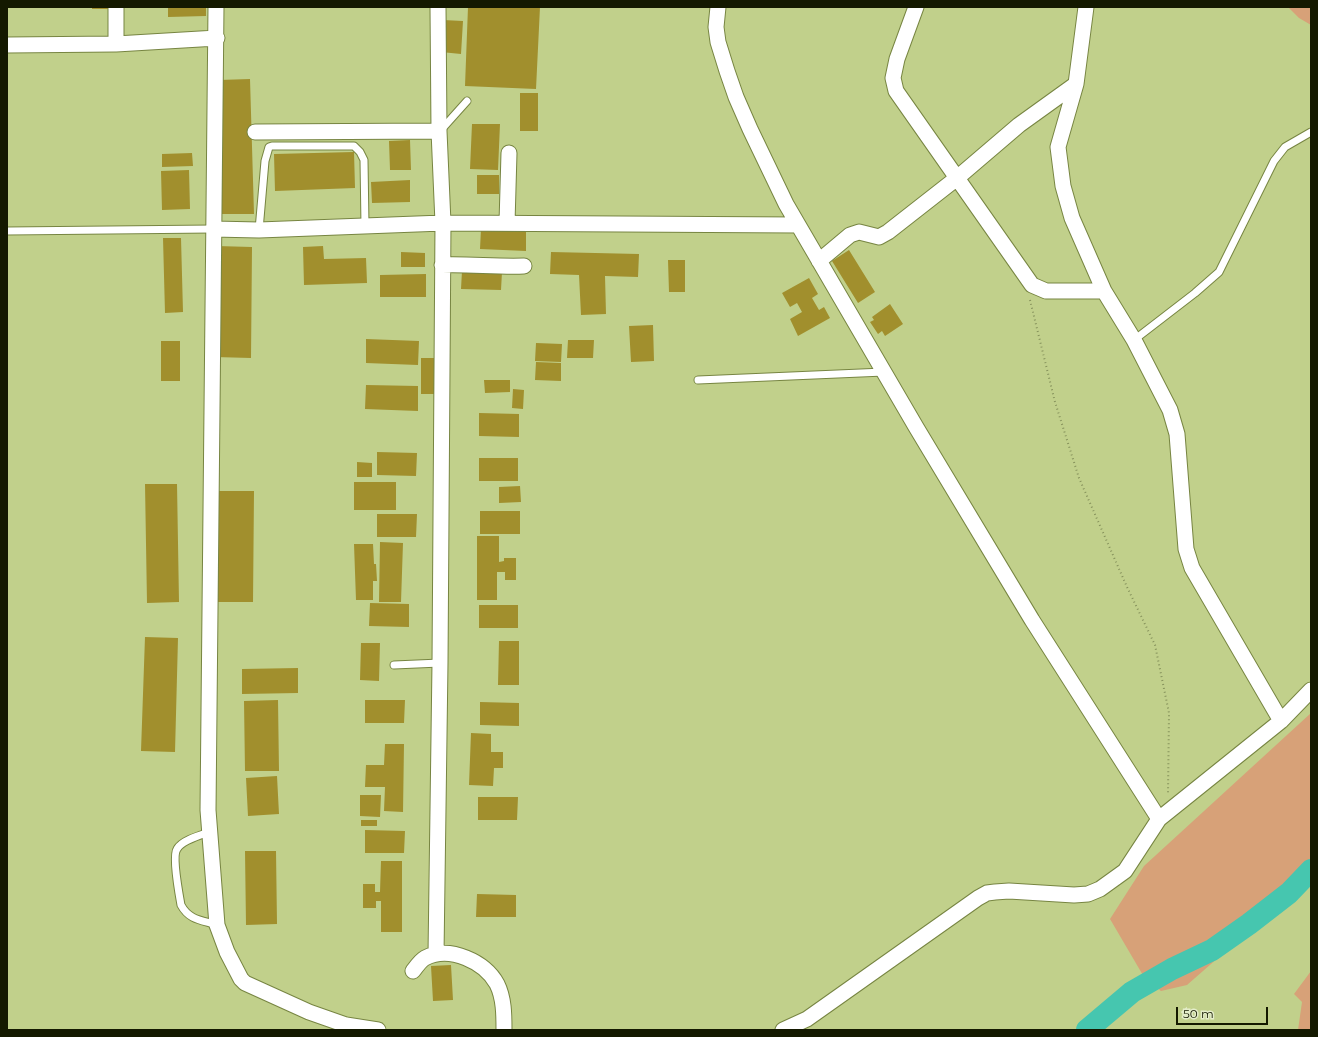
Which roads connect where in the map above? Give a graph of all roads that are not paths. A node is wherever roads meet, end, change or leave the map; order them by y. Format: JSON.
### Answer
{"nodes":[{"id":1,"x":116,"y":7,"type":"edge"},
{"id":2,"x":216,"y":7,"type":"edge"},
{"id":3,"x":438,"y":7,"type":"edge"},
{"id":4,"x":718,"y":7,"type":"edge"},
{"id":5,"x":916,"y":7,"type":"edge"},
{"id":6,"x":1086,"y":7,"type":"edge"},
{"id":7,"x":217,"y":38,"type":"junction"},
{"id":8,"x":116,"y":44,"type":"junction"},
{"id":9,"x":7,"y":45,"type":"edge"},
{"id":10,"x":1076,"y":84,"type":"junction"},
{"id":11,"x":467,"y":101,"type":"dead end"},
{"id":12,"x":439,"y":131,"type":"junction"},
{"id":13,"x":255,"y":132,"type":"dead end"},
{"id":14,"x":1311,"y":132,"type":"edge"},
{"id":15,"x":509,"y":153,"type":"dead end"},
{"id":16,"x":957,"y":178,"type":"junction"},
{"id":17,"x":443,"y":223,"type":"junction"},
{"id":18,"x":507,"y":223,"type":"junction"},
{"id":19,"x":798,"y":225,"type":"junction"},
{"id":20,"x":366,"y":226,"type":"junction"},
{"id":21,"x":213,"y":229,"type":"junction"},
{"id":22,"x":259,"y":230,"type":"junction"},
{"id":23,"x":7,"y":231,"type":"edge"},
{"id":24,"x":819,"y":261,"type":"junction"},
{"id":25,"x":442,"y":265,"type":"junction"},
{"id":26,"x":524,"y":266,"type":"dead end"},
{"id":27,"x":1104,"y":291,"type":"junction"},
{"id":28,"x":1134,"y":340,"type":"junction"},
{"id":29,"x":884,"y":372,"type":"junction"},
{"id":30,"x":698,"y":380,"type":"dead end"},
{"id":31,"x":440,"y":663,"type":"junction"},
{"id":32,"x":394,"y":664,"type":"dead end"},
{"id":33,"x":1311,"y":690,"type":"edge"},
{"id":34,"x":1281,"y":720,"type":"junction"},
{"id":35,"x":1164,"y":815,"type":"junction"},
{"id":36,"x":210,"y":832,"type":"junction"},
{"id":37,"x":217,"y":924,"type":"junction"},
{"id":38,"x":436,"y":954,"type":"junction"},
{"id":39,"x":413,"y":971,"type":"dead end"},
{"id":40,"x":378,"y":1030,"type":"edge"},
{"id":41,"x":504,"y":1030,"type":"edge"},
{"id":42,"x":784,"y":1030,"type":"edge"}],
"edges":[{"from":1,"to":8,"type":"street"},
{"from":2,"to":7,"type":"street"},
{"from":3,"to":12,"type":"street"},
{"from":4,"to":19,"type":"street"},
{"from":5,"to":16,"type":"street"},
{"from":6,"to":10,"type":"street"},
{"from":7,"to":8,"type":"street"},
{"from":7,"to":21,"type":"street"},
{"from":8,"to":9,"type":"street"},
{"from":10,"to":16,"type":"street"},
{"from":10,"to":27,"type":"street"},
{"from":11,"to":12,"type":"lane"},
{"from":12,"to":13,"type":"street"},
{"from":12,"to":17,"type":"street"},
{"from":14,"to":28,"type":"lane"},
{"from":15,"to":18,"type":"street"},
{"from":16,"to":24,"type":"street"},
{"from":16,"to":27,"type":"street"},
{"from":17,"to":18,"type":"street"},
{"from":17,"to":20,"type":"street"},
{"from":17,"to":25,"type":"street"},
{"from":18,"to":19,"type":"street"},
{"from":19,"to":24,"type":"street"},
{"from":20,"to":22,"type":"street"},
{"from":20,"to":22,"type":"lane"},
{"from":21,"to":22,"type":"street"},
{"from":21,"to":23,"type":"lane"},
{"from":21,"to":36,"type":"street"},
{"from":24,"to":29,"type":"street"},
{"from":25,"to":26,"type":"street"},
{"from":25,"to":31,"type":"street"},
{"from":27,"to":28,"type":"street"},
{"from":28,"to":34,"type":"street"},
{"from":29,"to":30,"type":"lane"},
{"from":29,"to":35,"type":"street"},
{"from":31,"to":32,"type":"lane"},
{"from":31,"to":38,"type":"street"},
{"from":33,"to":34,"type":"street"},
{"from":34,"to":35,"type":"street"},
{"from":35,"to":42,"type":"street"},
{"from":36,"to":37,"type":"street"},
{"from":36,"to":37,"type":"lane"},
{"from":37,"to":40,"type":"street"},
{"from":38,"to":39,"type":"street"},
{"from":38,"to":41,"type":"street"}]}
